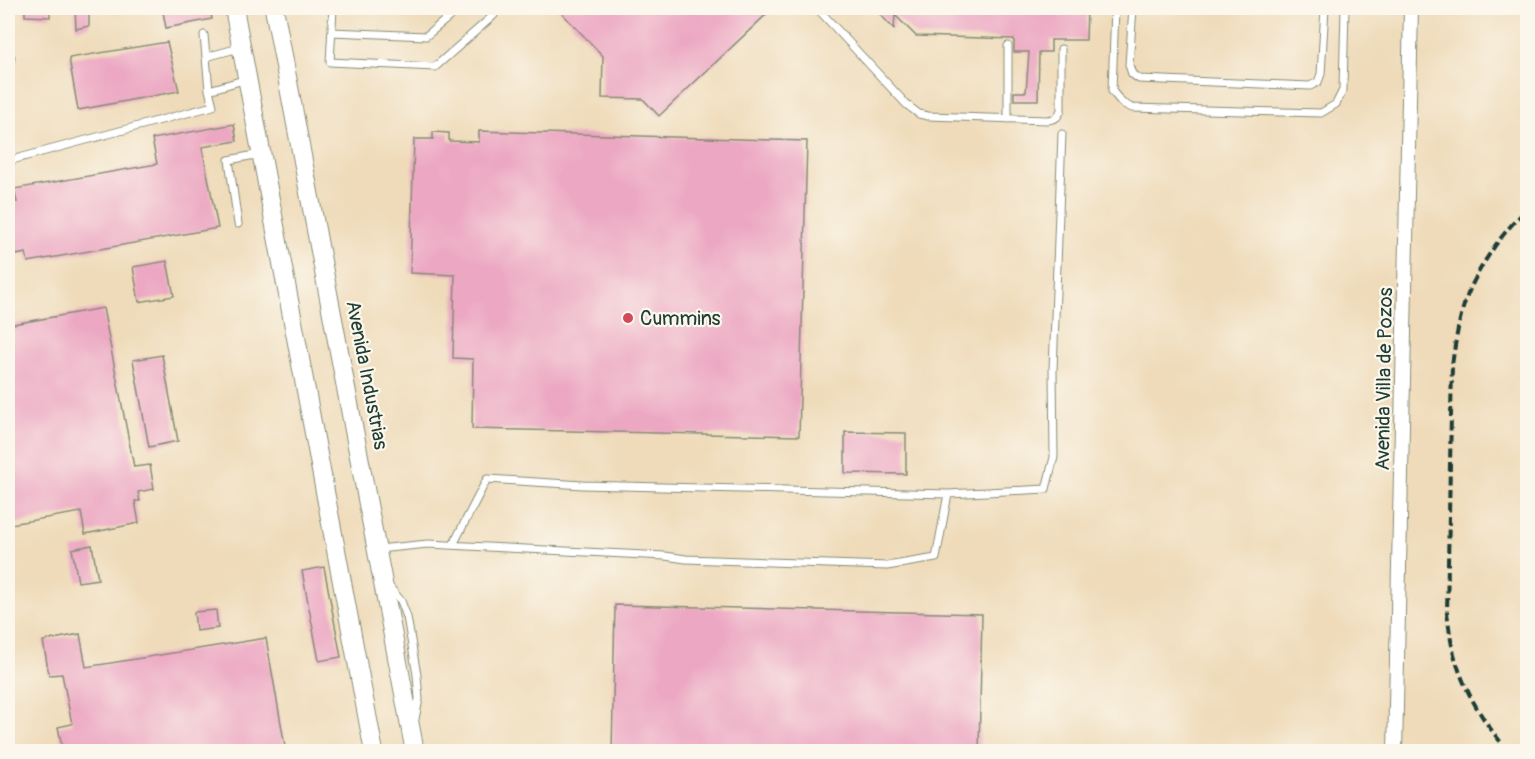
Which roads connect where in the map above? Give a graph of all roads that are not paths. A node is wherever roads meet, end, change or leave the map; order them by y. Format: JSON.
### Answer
{"nodes":[{"id":1,"x":234,"y":8,"type":"edge"},
{"id":2,"x":274,"y":8,"type":"edge"},
{"id":3,"x":333,"y":8,"type":"edge"},
{"id":4,"x":460,"y":8,"type":"edge"},
{"id":5,"x":496,"y":8,"type":"edge"},
{"id":6,"x":817,"y":8,"type":"edge"},
{"id":7,"x":1115,"y":8,"type":"edge"},
{"id":8,"x":1133,"y":8,"type":"edge"},
{"id":9,"x":1325,"y":8,"type":"edge"},
{"id":10,"x":1345,"y":8,"type":"edge"},
{"id":11,"x":1411,"y":8,"type":"edge"},
{"id":12,"x":332,"y":33,"type":"junction"},
{"id":13,"x":204,"y":35,"type":"dead end"},
{"id":14,"x":1008,"y":46,"type":"dead end"},
{"id":15,"x":242,"y":47,"type":"junction"},
{"id":16,"x":1062,"y":49,"type":"dead end"},
{"id":17,"x":11,"y":57,"type":"dead end"},
{"id":18,"x":206,"y":57,"type":"junction"},
{"id":19,"x":8,"y":71,"type":"edge"},
{"id":20,"x":247,"y":79,"type":"junction"},
{"id":21,"x":209,"y":90,"type":"junction"},
{"id":22,"x":1008,"y":119,"type":"junction"},
{"id":23,"x":1062,"y":134,"type":"dead end"},
{"id":24,"x":261,"y":153,"type":"junction"},
{"id":25,"x":8,"y":161,"type":"edge"},
{"id":26,"x":238,"y":224,"type":"dead end"},
{"id":27,"x":948,"y":494,"type":"junction"},
{"id":28,"x":453,"y":545,"type":"junction"},
{"id":29,"x":377,"y":549,"type":"junction"},
{"id":30,"x":414,"y":746,"type":"edge"},
{"id":31,"x":374,"y":752,"type":"edge"},
{"id":32,"x":1395,"y":752,"type":"edge"}],
"edges":[{"from":1,"to":15,"type":"main road"},
{"from":2,"to":29,"type":"main road","name":"Avenida Industrias"},
{"from":3,"to":12,"type":"lane"},
{"from":4,"to":12,"type":"lane"},
{"from":5,"to":12,"type":"lane"},
{"from":6,"to":22,"type":"lane"},
{"from":7,"to":10,"type":"lane"},
{"from":8,"to":9,"type":"lane"},
{"from":11,"to":32,"type":"street","name":"Avenida Villa de Pozos"},
{"from":13,"to":18,"type":"lane"},
{"from":14,"to":22,"type":"lane"},
{"from":15,"to":18,"type":"lane"},
{"from":15,"to":20,"type":"main road"},
{"from":16,"to":22,"type":"lane"},
{"from":17,"to":19,"type":"lane"},
{"from":18,"to":21,"type":"lane"},
{"from":20,"to":21,"type":"lane"},
{"from":20,"to":24,"type":"main road"},
{"from":21,"to":25,"type":"lane"},
{"from":23,"to":27,"type":"lane"},
{"from":24,"to":26,"type":"lane"},
{"from":24,"to":31,"type":"main road"},
{"from":27,"to":28,"type":"lane"},
{"from":27,"to":28,"type":"lane"},
{"from":28,"to":29,"type":"lane"},
{"from":29,"to":30,"type":"main road","name":"Avenida Industrias"}]}
